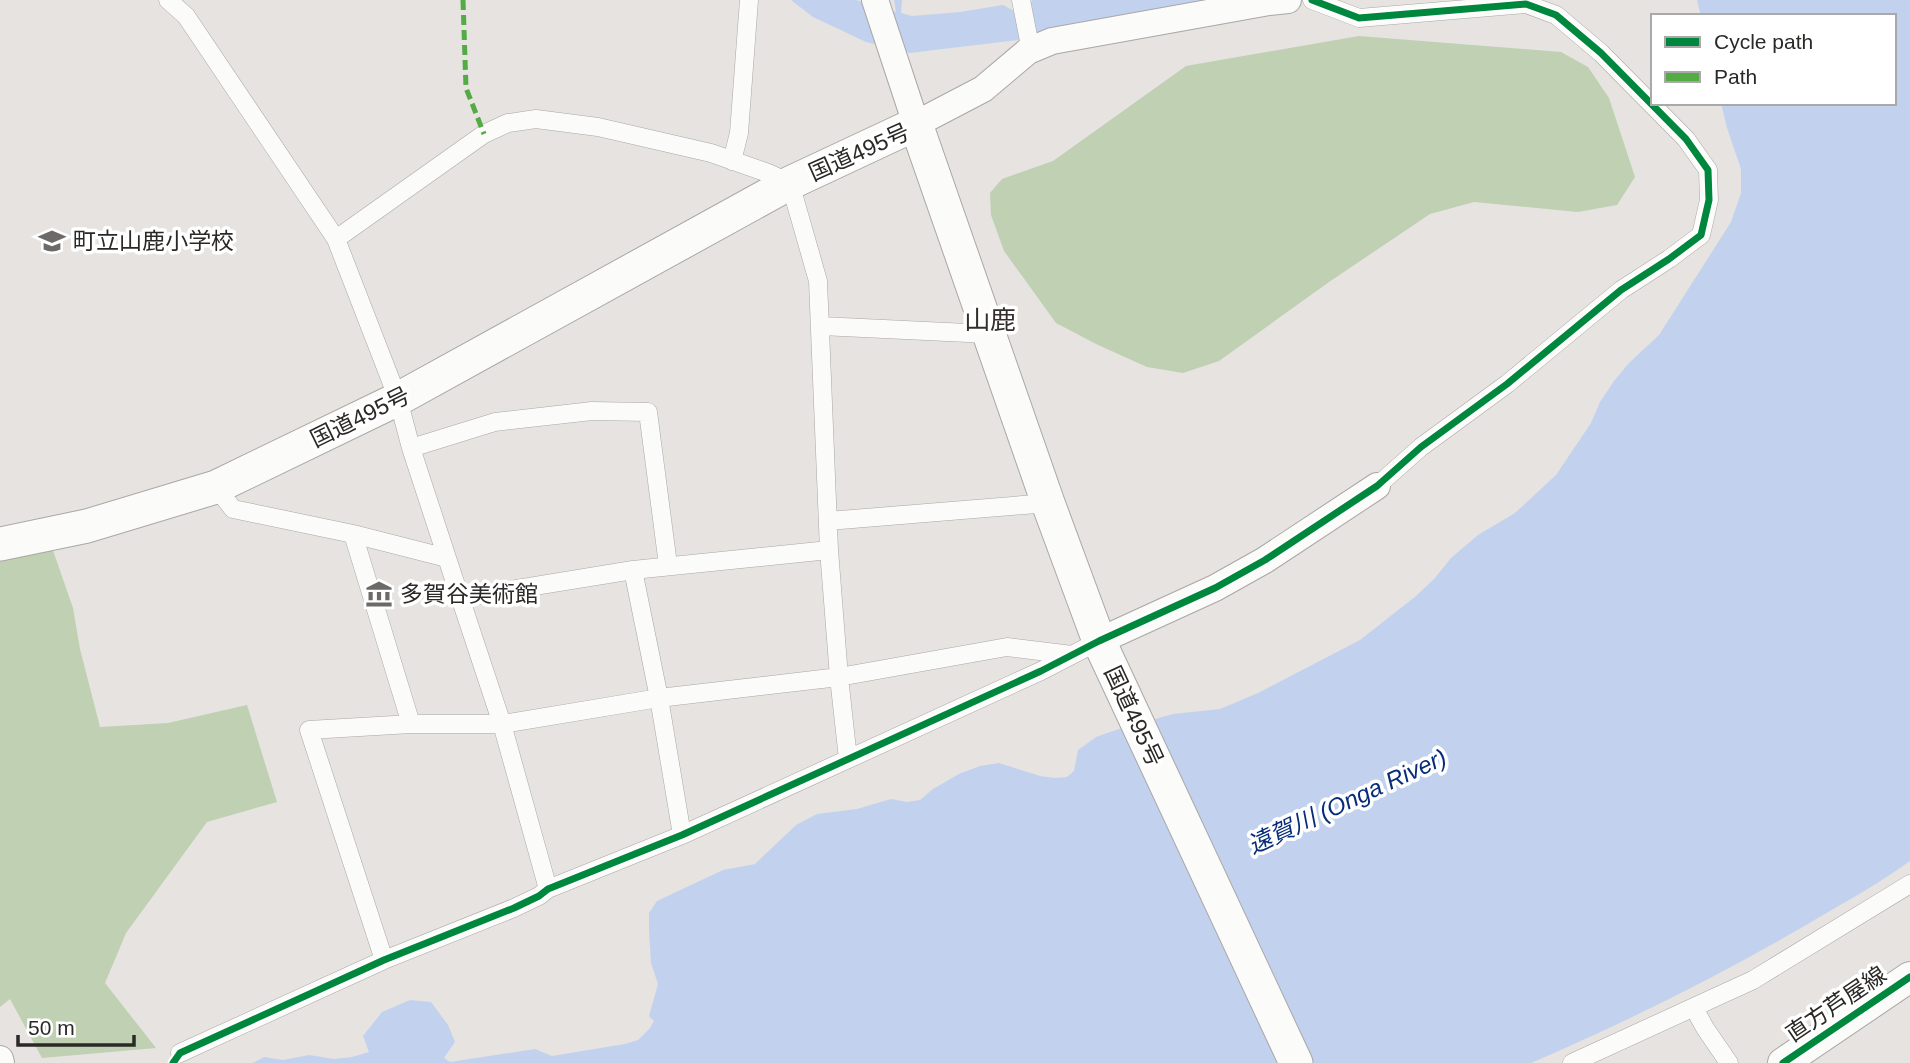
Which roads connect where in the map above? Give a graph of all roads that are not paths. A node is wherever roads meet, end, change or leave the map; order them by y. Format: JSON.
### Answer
{"nodes":[{"id":1,"x":168,"y":0,"type":"edge"},
{"id":2,"x":749,"y":0,"type":"edge"},
{"id":3,"x":1021,"y":0,"type":"edge"},
{"id":4,"x":1288,"y":0,"type":"edge"},
{"id":5,"x":1312,"y":0,"type":"edge"},
{"id":6,"x":875,"y":1,"type":"edge"},
{"id":7,"x":1029,"y":49,"type":"junction"},
{"id":8,"x":1651,"y":103,"type":"edge"},
{"id":9,"x":1653,"y":105,"type":"edge"},
{"id":10,"x":916,"y":124,"type":"junction"},
{"id":11,"x":732,"y":161,"type":"junction"},
{"id":12,"x":790,"y":183,"type":"junction"},
{"id":13,"x":336,"y":239,"type":"junction"},
{"id":14,"x":821,"y":326,"type":"junction"},
{"id":15,"x":989,"y":334,"type":"junction"},
{"id":16,"x":398,"y":399,"type":"junction"},
{"id":17,"x":411,"y":448,"type":"junction"},
{"id":18,"x":1377,"y":486,"type":"joint"},
{"id":19,"x":216,"y":487,"type":"junction"},
{"id":20,"x":1048,"y":503,"type":"junction"},
{"id":21,"x":828,"y":521,"type":"junction"},
{"id":22,"x":353,"y":534,"type":"junction"},
{"id":23,"x":0,"y":544,"type":"edge"},
{"id":24,"x":829,"y":550,"type":"junction"},
{"id":25,"x":447,"y":558,"type":"junction"},
{"id":26,"x":668,"y":565,"type":"junction"},
{"id":27,"x":633,"y":570,"type":"junction"},
{"id":28,"x":461,"y":598,"type":"junction"},
{"id":29,"x":1085,"y":648,"type":"junction"},
{"id":30,"x":839,"y":677,"type":"junction"},
{"id":31,"x":659,"y":698,"type":"junction"},
{"id":32,"x":502,"y":723,"type":"junction"},
{"id":33,"x":411,"y":724,"type":"junction"},
{"id":34,"x":848,"y":759,"type":"junction"},
{"id":35,"x":682,"y":835,"type":"junction"},
{"id":36,"x":1910,"y":884,"type":"edge"},
{"id":37,"x":548,"y":889,"type":"junction"},
{"id":38,"x":384,"y":960,"type":"junction"},
{"id":39,"x":1910,"y":977,"type":"edge"},
{"id":40,"x":1694,"y":1007,"type":"junction"},
{"id":41,"x":180,"y":1053,"type":"dead end"},
{"id":42,"x":1296,"y":1063,"type":"edge"},
{"id":43,"x":1572,"y":1063,"type":"edge"},
{"id":44,"x":1729,"y":1063,"type":"edge"},
{"id":45,"x":1783,"y":1063,"type":"edge"}],
"edges":[{"from":1,"to":13,"type":"street"},
{"from":2,"to":11,"type":"street"},
{"from":3,"to":7,"type":"street"},
{"from":4,"to":7,"type":"street"},
{"from":5,"to":8,"type":"street"},
{"from":6,"to":10,"type":"street"},
{"from":7,"to":10,"type":"street"},
{"from":9,"to":18,"type":"street"},
{"from":10,"to":12,"type":"highway","name":"国道495号"},
{"from":10,"to":15,"type":"highway","name":"国道495号"},
{"from":11,"to":12,"type":"street"},
{"from":11,"to":13,"type":"street"},
{"from":12,"to":14,"type":"street"},
{"from":12,"to":16,"type":"highway","name":"国道495号"},
{"from":13,"to":16,"type":"street"},
{"from":14,"to":15,"type":"street"},
{"from":14,"to":21,"type":"street"},
{"from":15,"to":20,"type":"highway","name":"国道495号"},
{"from":16,"to":17,"type":"street"},
{"from":16,"to":19,"type":"highway","name":"国道495号"},
{"from":17,"to":25,"type":"street"},
{"from":17,"to":26,"type":"street"},
{"from":18,"to":29,"type":"street"},
{"from":19,"to":22,"type":"street"},
{"from":19,"to":23,"type":"highway","name":"国道495号"},
{"from":20,"to":21,"type":"street"},
{"from":20,"to":29,"type":"highway","name":"国道495号"},
{"from":21,"to":24,"type":"street"},
{"from":22,"to":25,"type":"street"},
{"from":22,"to":33,"type":"street"},
{"from":24,"to":26,"type":"street"},
{"from":24,"to":30,"type":"street"},
{"from":25,"to":28,"type":"street"},
{"from":26,"to":27,"type":"street"},
{"from":27,"to":28,"type":"street"},
{"from":27,"to":31,"type":"street"},
{"from":28,"to":32,"type":"street"},
{"from":29,"to":30,"type":"street"},
{"from":29,"to":34,"type":"street"},
{"from":29,"to":42,"type":"highway","name":"国道495号"},
{"from":30,"to":31,"type":"street"},
{"from":30,"to":34,"type":"street"},
{"from":31,"to":32,"type":"street"},
{"from":31,"to":35,"type":"street"},
{"from":32,"to":33,"type":"street"},
{"from":32,"to":37,"type":"street"},
{"from":33,"to":38,"type":"street"},
{"from":34,"to":35,"type":"street"},
{"from":35,"to":37,"type":"street"},
{"from":36,"to":40,"type":"street"},
{"from":37,"to":38,"type":"street"},
{"from":38,"to":41,"type":"street"},
{"from":39,"to":45,"type":"main road","name":"直方芦屋線"},
{"from":40,"to":43,"type":"street"},
{"from":40,"to":44,"type":"street"}]}
